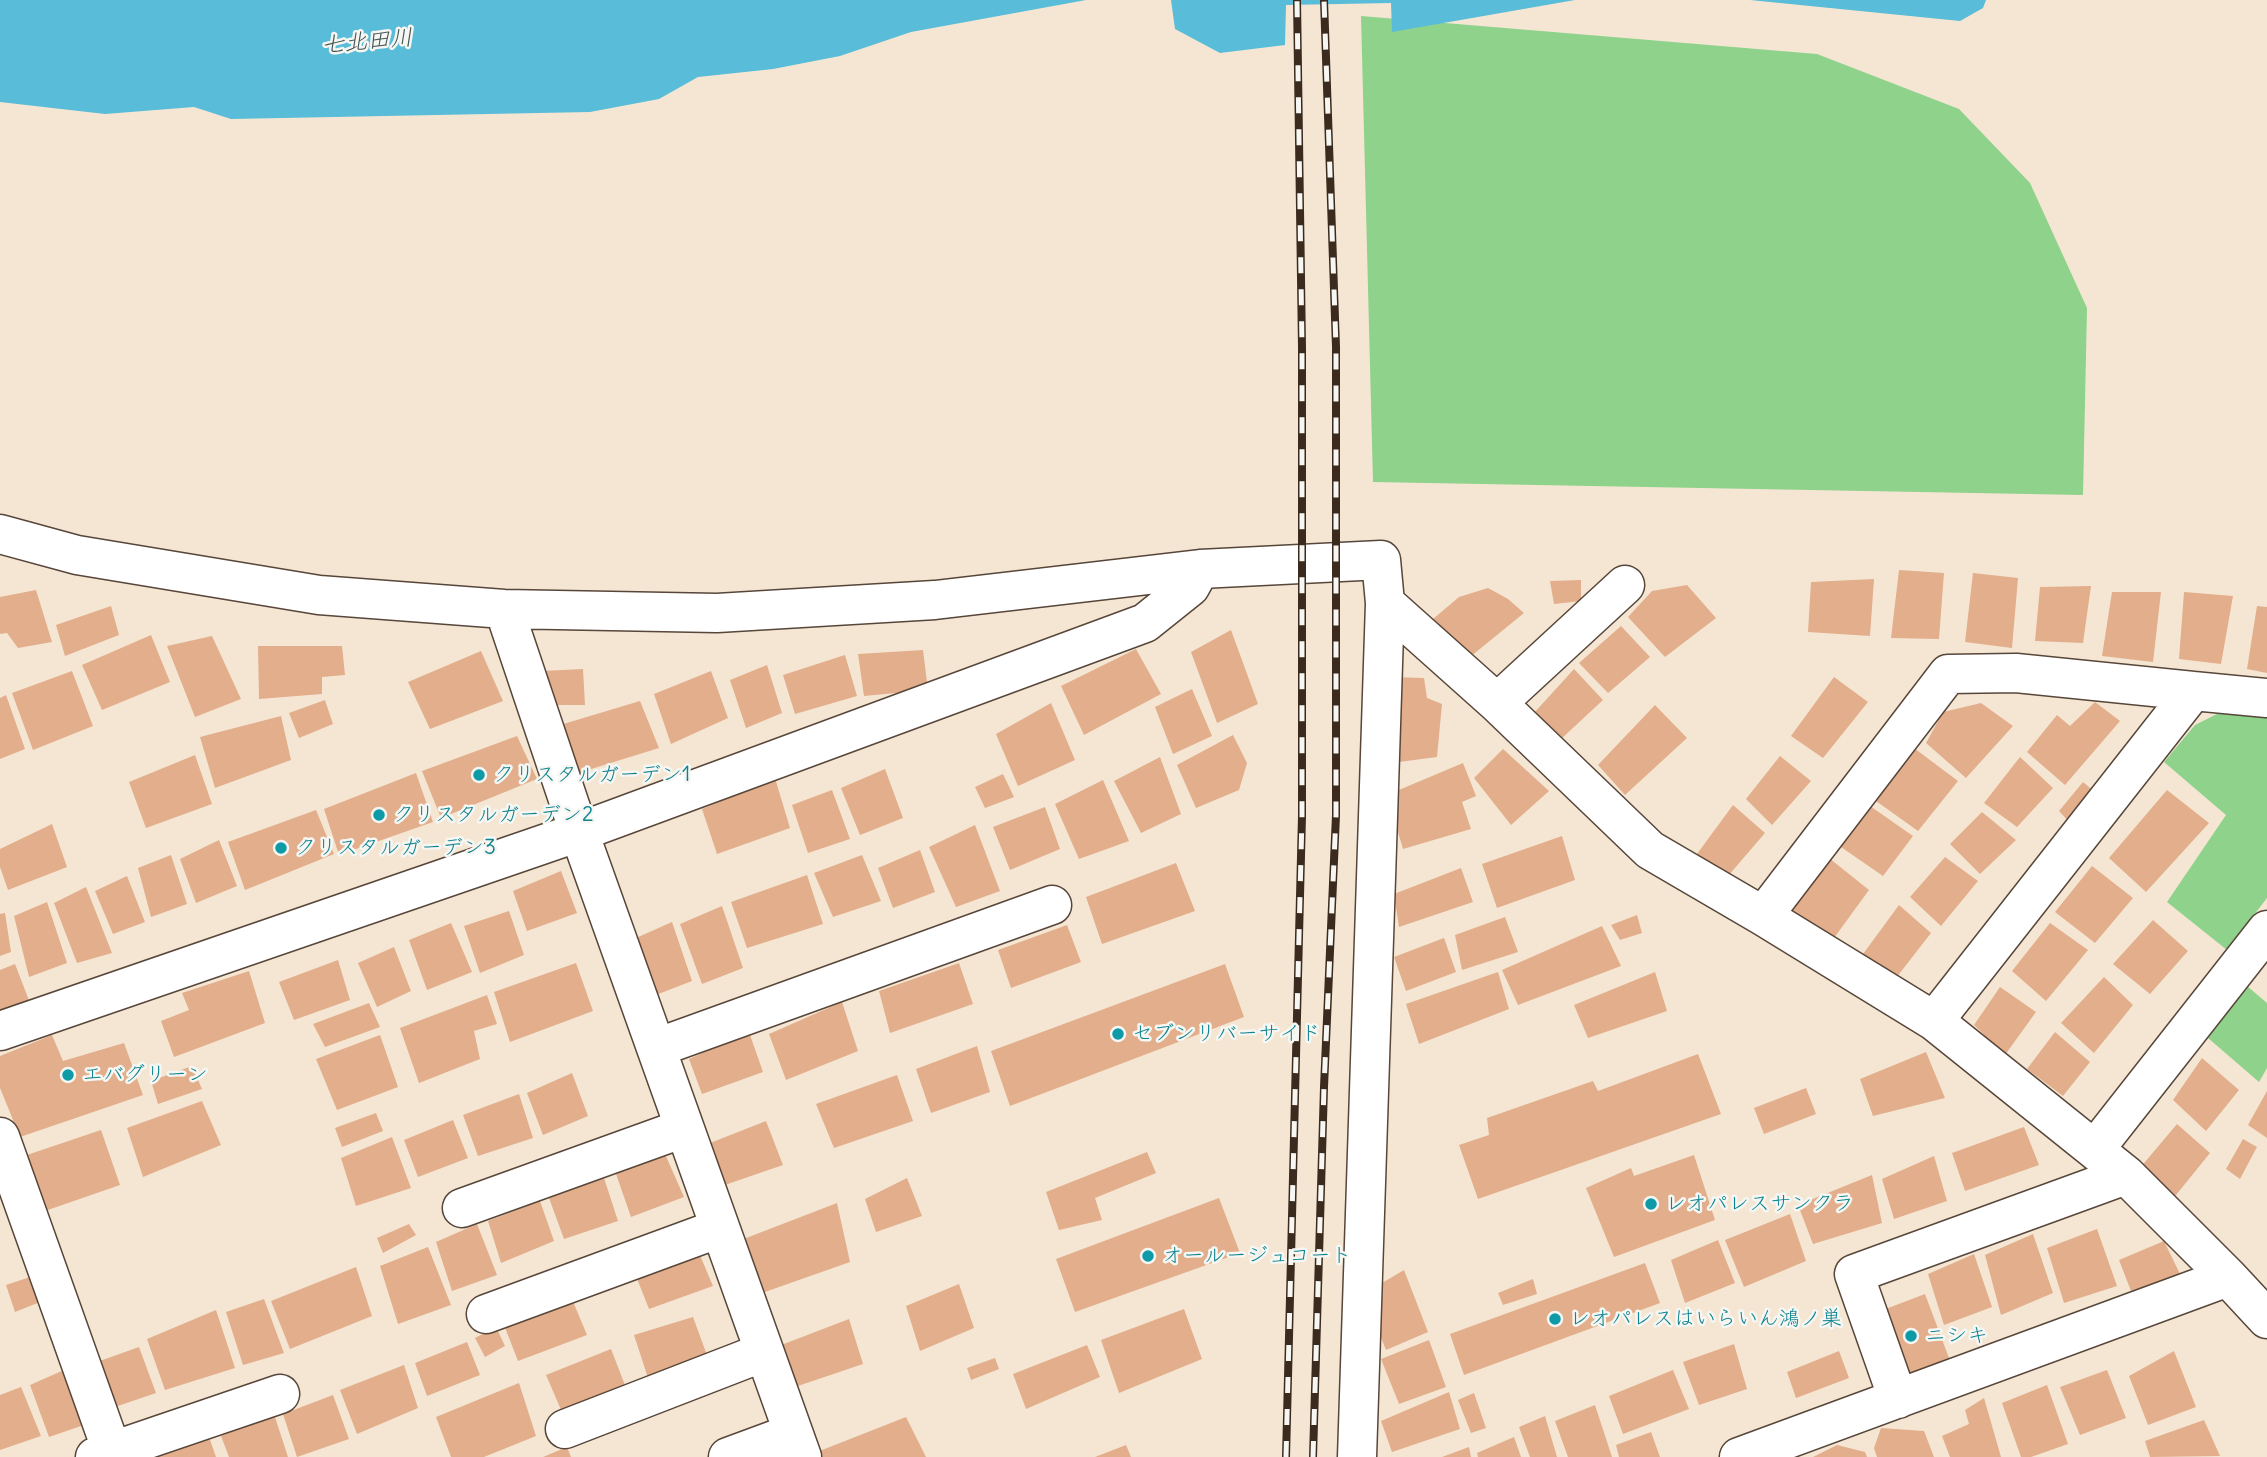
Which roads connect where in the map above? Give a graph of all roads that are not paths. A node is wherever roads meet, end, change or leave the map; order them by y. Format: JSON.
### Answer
{"nodes":[{"id":1,"x":0,"y":534,"type":"edge"},
{"id":2,"x":1200,"y":569,"type":"junction"},
{"id":3,"x":1625,"y":585,"type":"dead end"},
{"id":4,"x":1385,"y":603,"type":"junction"},
{"id":5,"x":504,"y":609,"type":"junction"},
{"id":6,"x":2193,"y":691,"type":"junction"},
{"id":7,"x":2267,"y":698,"type":"edge"},
{"id":8,"x":1497,"y":703,"type":"junction"},
{"id":9,"x":579,"y":832,"type":"junction"},
{"id":10,"x":1052,"y":905,"type":"dead end"},
{"id":11,"x":1763,"y":916,"type":"junction"},
{"id":12,"x":2265,"y":935,"type":"edge"},
{"id":13,"x":1934,"y":1021,"type":"junction"},
{"id":14,"x":0,"y":1031,"type":"edge"},
{"id":15,"x":656,"y":1048,"type":"junction"},
{"id":16,"x":684,"y":1128,"type":"junction"},
{"id":17,"x":0,"y":1137,"type":"edge"},
{"id":18,"x":2095,"y":1149,"type":"junction"},
{"id":19,"x":2126,"y":1175,"type":"junction"},
{"id":20,"x":462,"y":1208,"type":"dead end"},
{"id":21,"x":720,"y":1228,"type":"junction"},
{"id":22,"x":2228,"y":1277,"type":"junction"},
{"id":23,"x":486,"y":1314,"type":"dead end"},
{"id":24,"x":2267,"y":1319,"type":"edge"},
{"id":25,"x":764,"y":1352,"type":"junction"},
{"id":26,"x":280,"y":1394,"type":"dead end"},
{"id":27,"x":1898,"y":1399,"type":"junction"},
{"id":28,"x":565,"y":1429,"type":"dead end"},
{"id":29,"x":797,"y":1445,"type":"edge"},
{"id":30,"x":107,"y":1455,"type":"edge"},
{"id":31,"x":728,"y":1457,"type":"edge"},
{"id":32,"x":1357,"y":1457,"type":"edge"},
{"id":33,"x":1739,"y":1457,"type":"edge"}],
"edges":[{"from":1,"to":5,"type":"street"},
{"from":2,"to":4,"type":"street"},
{"from":2,"to":5,"type":"street"},
{"from":2,"to":9,"type":"street"},
{"from":3,"to":8,"type":"street"},
{"from":4,"to":8,"type":"street"},
{"from":4,"to":32,"type":"street"},
{"from":5,"to":9,"type":"street"},
{"from":6,"to":7,"type":"street"},
{"from":6,"to":11,"type":"street"},
{"from":6,"to":13,"type":"street"},
{"from":8,"to":11,"type":"street"},
{"from":9,"to":14,"type":"street"},
{"from":9,"to":15,"type":"street"},
{"from":10,"to":15,"type":"street"},
{"from":11,"to":13,"type":"street"},
{"from":12,"to":18,"type":"street"},
{"from":13,"to":18,"type":"street"},
{"from":15,"to":16,"type":"street"},
{"from":16,"to":20,"type":"street"},
{"from":16,"to":21,"type":"street"},
{"from":17,"to":30,"type":"street"},
{"from":18,"to":19,"type":"street"},
{"from":19,"to":22,"type":"street"},
{"from":19,"to":27,"type":"street"},
{"from":21,"to":23,"type":"street"},
{"from":21,"to":25,"type":"street"},
{"from":22,"to":24,"type":"street"},
{"from":22,"to":27,"type":"street"},
{"from":25,"to":28,"type":"street"},
{"from":25,"to":29,"type":"street"},
{"from":26,"to":30,"type":"street"},
{"from":27,"to":33,"type":"street"},
{"from":29,"to":31,"type":"street"}]}
